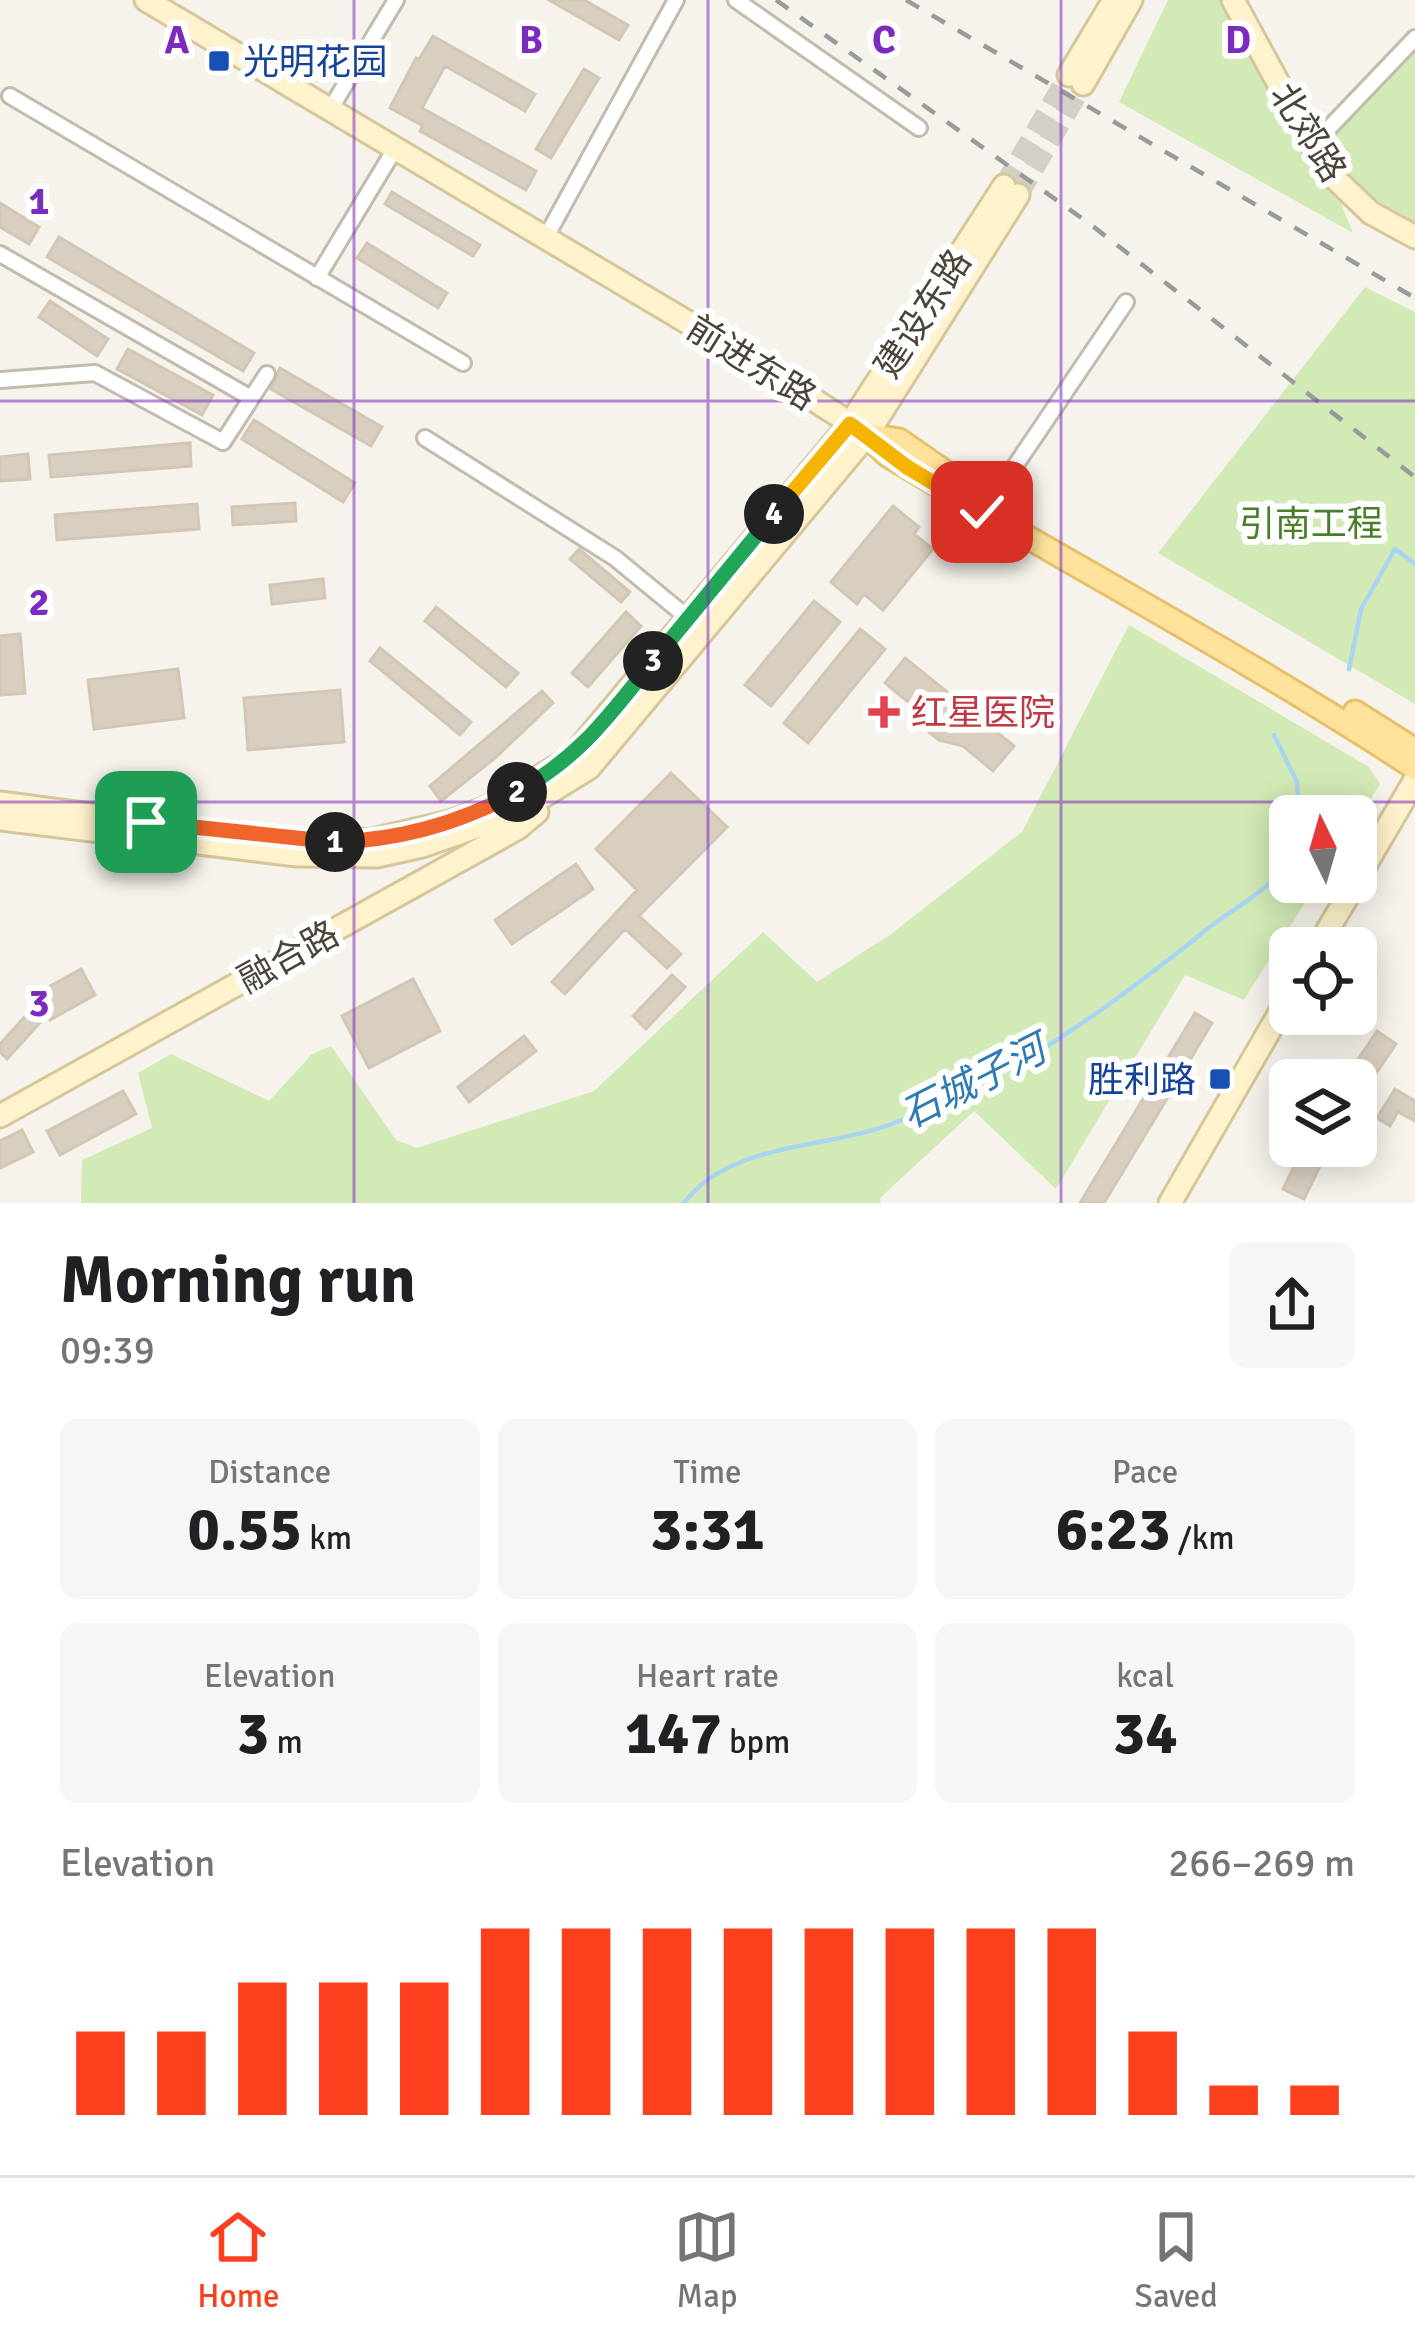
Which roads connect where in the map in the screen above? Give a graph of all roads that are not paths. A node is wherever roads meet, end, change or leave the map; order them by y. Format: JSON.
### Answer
{"nodes":[{"id":1,"x":146,"y":0,"type":"edge"},
{"id":2,"x":396,"y":0,"type":"edge"},
{"id":3,"x":676,"y":0,"type":"edge"},
{"id":4,"x":736,"y":0,"type":"edge"},
{"id":5,"x":1114,"y":0,"type":"edge"},
{"id":6,"x":1131,"y":0,"type":"edge"},
{"id":7,"x":1233,"y":0,"type":"edge"},
{"id":8,"x":1415,"y":38,"type":"edge"},
{"id":9,"x":10,"y":96,"type":"dead end"},
{"id":10,"x":331,"y":108,"type":"junction"},
{"id":11,"x":919,"y":128,"type":"dead end"},
{"id":12,"x":396,"y":147,"type":"junction"},
{"id":13,"x":1311,"y":147,"type":"junction"},
{"id":14,"x":1011,"y":191,"type":"tunnel mouth"},
{"id":15,"x":547,"y":237,"type":"junction"},
{"id":16,"x":1415,"y":237,"type":"edge"},
{"id":17,"x":0,"y":254,"type":"edge"},
{"id":18,"x":317,"y":278,"type":"junction"},
{"id":19,"x":1126,"y":302,"type":"dead end"},
{"id":20,"x":463,"y":364,"type":"dead end"},
{"id":21,"x":267,"y":374,"type":"dead end"},
{"id":22,"x":0,"y":380,"type":"edge"},
{"id":23,"x":251,"y":398,"type":"junction"},
{"id":24,"x":859,"y":429,"type":"junction"},
{"id":25,"x":424,"y":438,"type":"dead end"},
{"id":26,"x":990,"y":503,"type":"junction"},
{"id":27,"x":688,"y":618,"type":"junction"},
{"id":28,"x":1415,"y":750,"type":"edge"},
{"id":29,"x":1415,"y":768,"type":"edge"},
{"id":30,"x":1415,"y":780,"type":"edge"},
{"id":31,"x":569,"y":784,"type":"junction"},
{"id":32,"x":0,"y":803,"type":"edge"},
{"id":33,"x":0,"y":819,"type":"edge"},
{"id":34,"x":1377,"y":846,"type":"edge"},
{"id":35,"x":1269,"y":1031,"type":"edge"},
{"id":36,"x":0,"y":1117,"type":"edge"},
{"id":37,"x":1170,"y":1203,"type":"edge"}],
"edges":[{"from":1,"to":10,"type":"main road","name":"前进东路"},
{"from":2,"to":10,"type":"street"},
{"from":3,"to":15,"type":"street"},
{"from":4,"to":11,"type":"street"},
{"from":5,"to":6,"type":"main road"},
{"from":7,"to":13,"type":"main road","name":"北郊路"},
{"from":8,"to":13,"type":"street"},
{"from":9,"to":18,"type":"street"},
{"from":10,"to":12,"type":"main road","name":"前进东路"},
{"from":12,"to":15,"type":"main road","name":"前进东路"},
{"from":12,"to":18,"type":"street"},
{"from":13,"to":16,"type":"main road","name":"北郊路"},
{"from":14,"to":24,"type":"main road"},
{"from":15,"to":24,"type":"main road","name":"前进东路"},
{"from":17,"to":23,"type":"street"},
{"from":18,"to":20,"type":"street"},
{"from":19,"to":26,"type":"street"},
{"from":21,"to":23,"type":"street"},
{"from":22,"to":23,"type":"street"},
{"from":24,"to":26,"type":"main road"},
{"from":24,"to":27,"type":"main road"},
{"from":24,"to":29,"type":"main road","name":"前进东路"},
{"from":24,"to":31,"type":"main road"},
{"from":25,"to":27,"type":"street"},
{"from":26,"to":28,"type":"main road"},
{"from":27,"to":32,"type":"main road"},
{"from":30,"to":34,"type":"main road"},
{"from":31,"to":33,"type":"main road"},
{"from":31,"to":36,"type":"main road","name":"融合路"},
{"from":35,"to":37,"type":"main road"}]}
